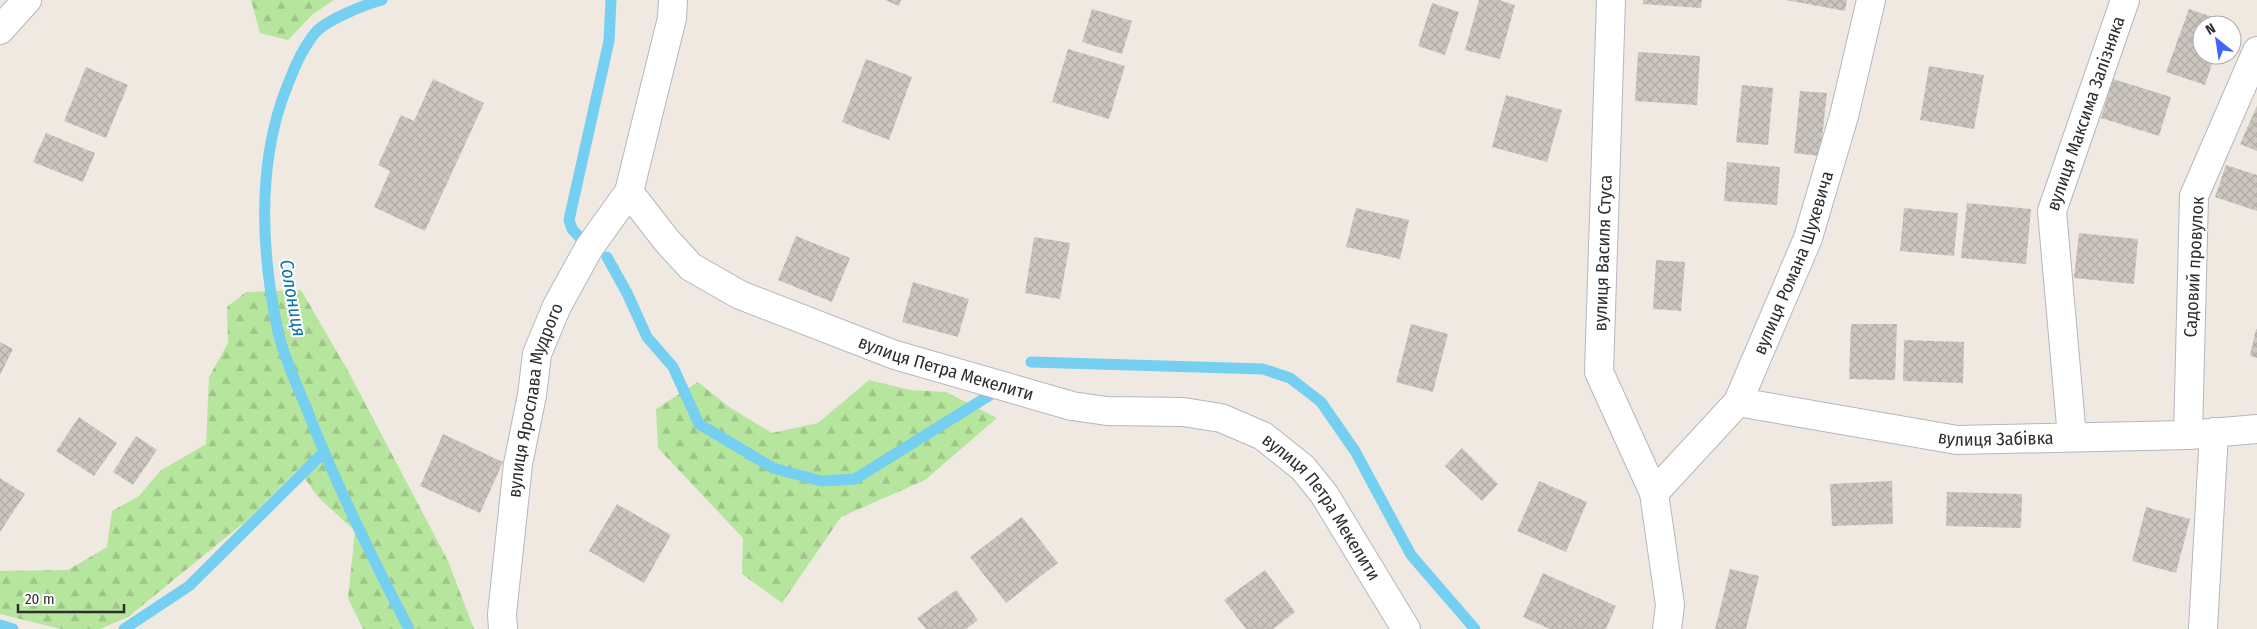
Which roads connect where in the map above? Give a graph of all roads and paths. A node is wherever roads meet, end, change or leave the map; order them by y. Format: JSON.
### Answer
{"nodes":[{"id":1,"x":27,"y":0,"type":"edge"},
{"id":2,"x":1611,"y":0,"type":"edge"},
{"id":3,"x":1871,"y":0,"type":"edge"},
{"id":4,"x":2125,"y":0,"type":"edge"},
{"id":5,"x":672,"y":9,"type":"edge"},
{"id":6,"x":0,"y":30,"type":"edge"},
{"id":7,"x":2257,"y":51,"type":"edge"},
{"id":8,"x":629,"y":192,"type":"junction"},
{"id":9,"x":1738,"y":402,"type":"junction"},
{"id":10,"x":2257,"y":429,"type":"edge"},
{"id":11,"x":2214,"y":432,"type":"junction"},
{"id":12,"x":2188,"y":435,"type":"junction"},
{"id":13,"x":2072,"y":437,"type":"junction"},
{"id":14,"x":1654,"y":494,"type":"junction"},
{"id":15,"x":504,"y":629,"type":"edge"},
{"id":16,"x":1406,"y":629,"type":"edge"},
{"id":17,"x":1667,"y":629,"type":"edge"},
{"id":18,"x":2203,"y":629,"type":"edge"}],
"edges":[{"from":1,"to":6,"type":"street"},
{"from":2,"to":14,"type":"street","name":"вулиця Василя Стуса"},
{"from":3,"to":9,"type":"street","name":"вулиця Романа Шухевича"},
{"from":4,"to":13,"type":"street","name":"вулиця Максима Залізняка"},
{"from":5,"to":8,"type":"street"},
{"from":7,"to":12,"type":"street","name":"Садовий провулок"},
{"from":8,"to":15,"type":"street","name":"вулиця Ярослава Мудрого"},
{"from":8,"to":16,"type":"street","name":"вулиця Петра Мекелити"},
{"from":9,"to":13,"type":"street","name":"вулиця Забівка"},
{"from":9,"to":14,"type":"street","name":"вулиця Романа Шухевича"},
{"from":10,"to":11,"type":"street","name":"вулиця Забівка"},
{"from":11,"to":12,"type":"street","name":"вулиця Забівка"},
{"from":11,"to":18,"type":"street"},
{"from":12,"to":13,"type":"street","name":"вулиця Забівка"},
{"from":14,"to":17,"type":"street"}]}
